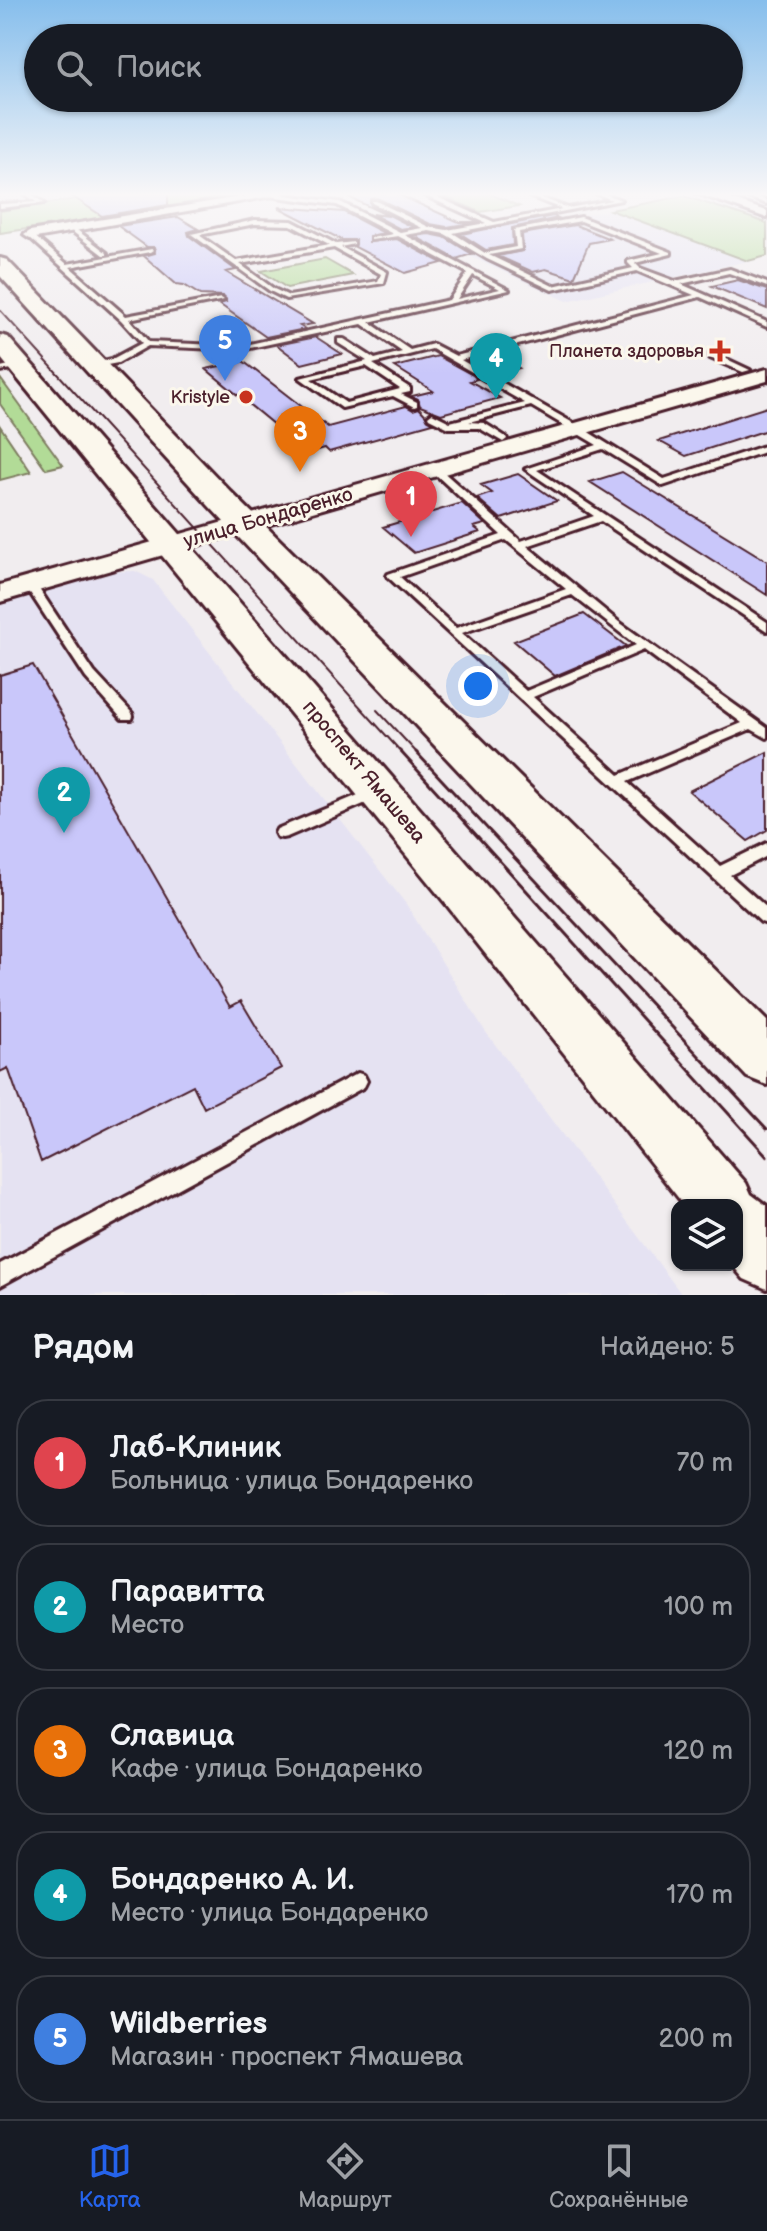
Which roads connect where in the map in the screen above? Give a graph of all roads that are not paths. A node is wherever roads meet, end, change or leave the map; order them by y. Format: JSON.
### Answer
{"nodes":[{"id":1,"x":51,"y":253,"type":"edge"},
{"id":2,"x":132,"y":253,"type":"edge"},
{"id":3,"x":220,"y":253,"type":"edge"},
{"id":4,"x":291,"y":253,"type":"edge"},
{"id":5,"x":349,"y":253,"type":"edge"},
{"id":6,"x":434,"y":253,"type":"edge"},
{"id":7,"x":490,"y":253,"type":"edge"},
{"id":8,"x":667,"y":253,"type":"edge"},
{"id":9,"x":487,"y":254,"type":"joint"},
{"id":10,"x":235,"y":263,"type":"junction"},
{"id":11,"x":0,"y":264,"type":"edge"},
{"id":12,"x":66,"y":266,"type":"junction"},
{"id":13,"x":638,"y":269,"type":"junction"},
{"id":14,"x":472,"y":272,"type":"junction"},
{"id":15,"x":674,"y":283,"type":"junction"},
{"id":16,"x":767,"y":285,"type":"edge"},
{"id":17,"x":272,"y":290,"type":"junction"},
{"id":18,"x":261,"y":293,"type":"dead end"},
{"id":19,"x":698,"y":296,"type":"junction"},
{"id":20,"x":221,"y":300,"type":"dead end"},
{"id":21,"x":451,"y":302,"type":"junction"},
{"id":22,"x":124,"y":318,"type":"junction"},
{"id":23,"x":364,"y":322,"type":"junction"},
{"id":24,"x":767,"y":325,"type":"edge"},
{"id":25,"x":341,"y":341,"type":"dead end"},
{"id":26,"x":0,"y":342,"type":"edge"},
{"id":27,"x":147,"y":344,"type":"junction"},
{"id":28,"x":408,"y":352,"type":"junction"},
{"id":29,"x":713,"y":356,"type":"dead end"},
{"id":30,"x":455,"y":359,"type":"junction"},
{"id":31,"x":370,"y":362,"type":"junction"},
{"id":32,"x":94,"y":366,"type":"junction"},
{"id":33,"x":10,"y":367,"type":"edge"},
{"id":34,"x":760,"y":369,"type":"edge"},
{"id":35,"x":396,"y":395,"type":"junction"},
{"id":36,"x":414,"y":404,"type":"dead end"},
{"id":37,"x":529,"y":404,"type":"junction"},
{"id":38,"x":432,"y":416,"type":"dead end"},
{"id":39,"x":449,"y":425,"type":"junction"},
{"id":40,"x":573,"y":426,"type":"junction"},
{"id":41,"x":503,"y":439,"type":"junction"},
{"id":42,"x":605,"y":446,"type":"junction"},
{"id":43,"x":767,"y":448,"type":"edge"},
{"id":44,"x":437,"y":471,"type":"junction"},
{"id":45,"x":602,"y":517,"type":"junction"},
{"id":46,"x":242,"y":520,"type":"junction"},
{"id":47,"x":168,"y":540,"type":"junction"},
{"id":48,"x":513,"y":540,"type":"junction"},
{"id":49,"x":0,"y":582,"type":"edge"},
{"id":50,"x":31,"y":585,"type":"junction"},
{"id":51,"x":575,"y":590,"type":"junction"},
{"id":52,"x":0,"y":594,"type":"edge"},
{"id":53,"x":767,"y":627,"type":"edge"},
{"id":54,"x":454,"y":632,"type":"junction"},
{"id":55,"x":646,"y":645,"type":"junction"},
{"id":56,"x":523,"y":697,"type":"junction"},
{"id":57,"x":127,"y":716,"type":"dead end"},
{"id":58,"x":753,"y":723,"type":"junction"},
{"id":59,"x":767,"y":734,"type":"edge"},
{"id":60,"x":617,"y":781,"type":"junction"},
{"id":61,"x":379,"y":791,"type":"junction"},
{"id":62,"x":282,"y":833,"type":"dead end"},
{"id":63,"x":767,"y":849,"type":"edge"},
{"id":64,"x":719,"y":874,"type":"junction"},
{"id":65,"x":767,"y":918,"type":"edge"},
{"id":66,"x":767,"y":1059,"type":"edge"},
{"id":67,"x":358,"y":1081,"type":"dead end"},
{"id":68,"x":719,"y":1199,"type":"edge"},
{"id":69,"x":743,"y":1227,"type":"edge"},
{"id":70,"x":767,"y":1256,"type":"edge"},
{"id":71,"x":0,"y":1275,"type":"edge"}],
"edges":[{"from":1,"to":12,"type":"lane"},
{"from":2,"to":12,"type":"lane"},
{"from":3,"to":10,"type":"lane"},
{"from":4,"to":10,"type":"lane"},
{"from":5,"to":17,"type":"lane"},
{"from":6,"to":14,"type":"lane"},
{"from":7,"to":9,"type":"lane"},
{"from":8,"to":13,"type":"lane"},
{"from":9,"to":13,"type":"lane"},
{"from":10,"to":17,"type":"lane"},
{"from":11,"to":32,"type":"main road"},
{"from":12,"to":22,"type":"lane"},
{"from":13,"to":15,"type":"lane"},
{"from":14,"to":21,"type":"lane"},
{"from":14,"to":21,"type":"lane"},
{"from":15,"to":16,"type":"lane"},
{"from":15,"to":19,"type":"lane"},
{"from":17,"to":18,"type":"lane"},
{"from":19,"to":24,"type":"lane"},
{"from":19,"to":30,"type":"lane"},
{"from":20,"to":22,"type":"lane"},
{"from":21,"to":23,"type":"lane"},
{"from":22,"to":27,"type":"lane"},
{"from":23,"to":27,"type":"lane"},
{"from":23,"to":28,"type":"lane"},
{"from":25,"to":31,"type":"lane"},
{"from":26,"to":33,"type":"main road","name":"проспект Ямашева"},
{"from":27,"to":32,"type":"lane"},
{"from":28,"to":30,"type":"lane"},
{"from":28,"to":31,"type":"lane"},
{"from":29,"to":34,"type":"lane"},
{"from":30,"to":37,"type":"lane"},
{"from":31,"to":35,"type":"lane"},
{"from":31,"to":35,"type":"lane"},
{"from":32,"to":46,"type":"main road"},
{"from":33,"to":47,"type":"main road","name":"проспект Ямашева"},
{"from":34,"to":40,"type":"street","name":"улица Бондаренко"},
{"from":35,"to":36,"type":"lane"},
{"from":37,"to":39,"type":"lane"},
{"from":37,"to":40,"type":"lane"},
{"from":38,"to":39,"type":"lane"},
{"from":39,"to":41,"type":"lane"},
{"from":40,"to":41,"type":"street","name":"улица Бондаренко"},
{"from":40,"to":42,"type":"lane"},
{"from":40,"to":44,"type":"street","name":"улица Бондаренко"},
{"from":41,"to":46,"type":"street","name":"улица Бондаренко"},
{"from":42,"to":43,"type":"lane"},
{"from":42,"to":45,"type":"lane"},
{"from":44,"to":46,"type":"street","name":"улица Бондаренко"},
{"from":44,"to":48,"type":"lane"},
{"from":45,"to":48,"type":"lane"},
{"from":45,"to":53,"type":"lane"},
{"from":46,"to":47,"type":"street","name":"улица Бондаренко"},
{"from":46,"to":66,"type":"main road"},
{"from":47,"to":49,"type":"street","name":"улица Бондаренко"},
{"from":47,"to":50,"type":"street","name":"улица Бондаренко"},
{"from":47,"to":61,"type":"main road","name":"проспект Ямашева"},
{"from":48,"to":51,"type":"lane"},
{"from":48,"to":54,"type":"lane"},
{"from":50,"to":52,"type":"street","name":"улица Бондаренко"},
{"from":50,"to":57,"type":"lane"},
{"from":51,"to":54,"type":"lane"},
{"from":51,"to":55,"type":"lane"},
{"from":54,"to":56,"type":"lane"},
{"from":55,"to":56,"type":"lane"},
{"from":55,"to":58,"type":"lane"},
{"from":56,"to":60,"type":"lane"},
{"from":58,"to":59,"type":"lane"},
{"from":58,"to":60,"type":"lane"},
{"from":60,"to":64,"type":"lane"},
{"from":61,"to":62,"type":"lane"},
{"from":61,"to":68,"type":"main road","name":"проспект Ямашева"},
{"from":63,"to":64,"type":"lane"},
{"from":64,"to":65,"type":"lane"},
{"from":67,"to":71,"type":"lane"},
{"from":69,"to":70,"type":"main road"}]}
